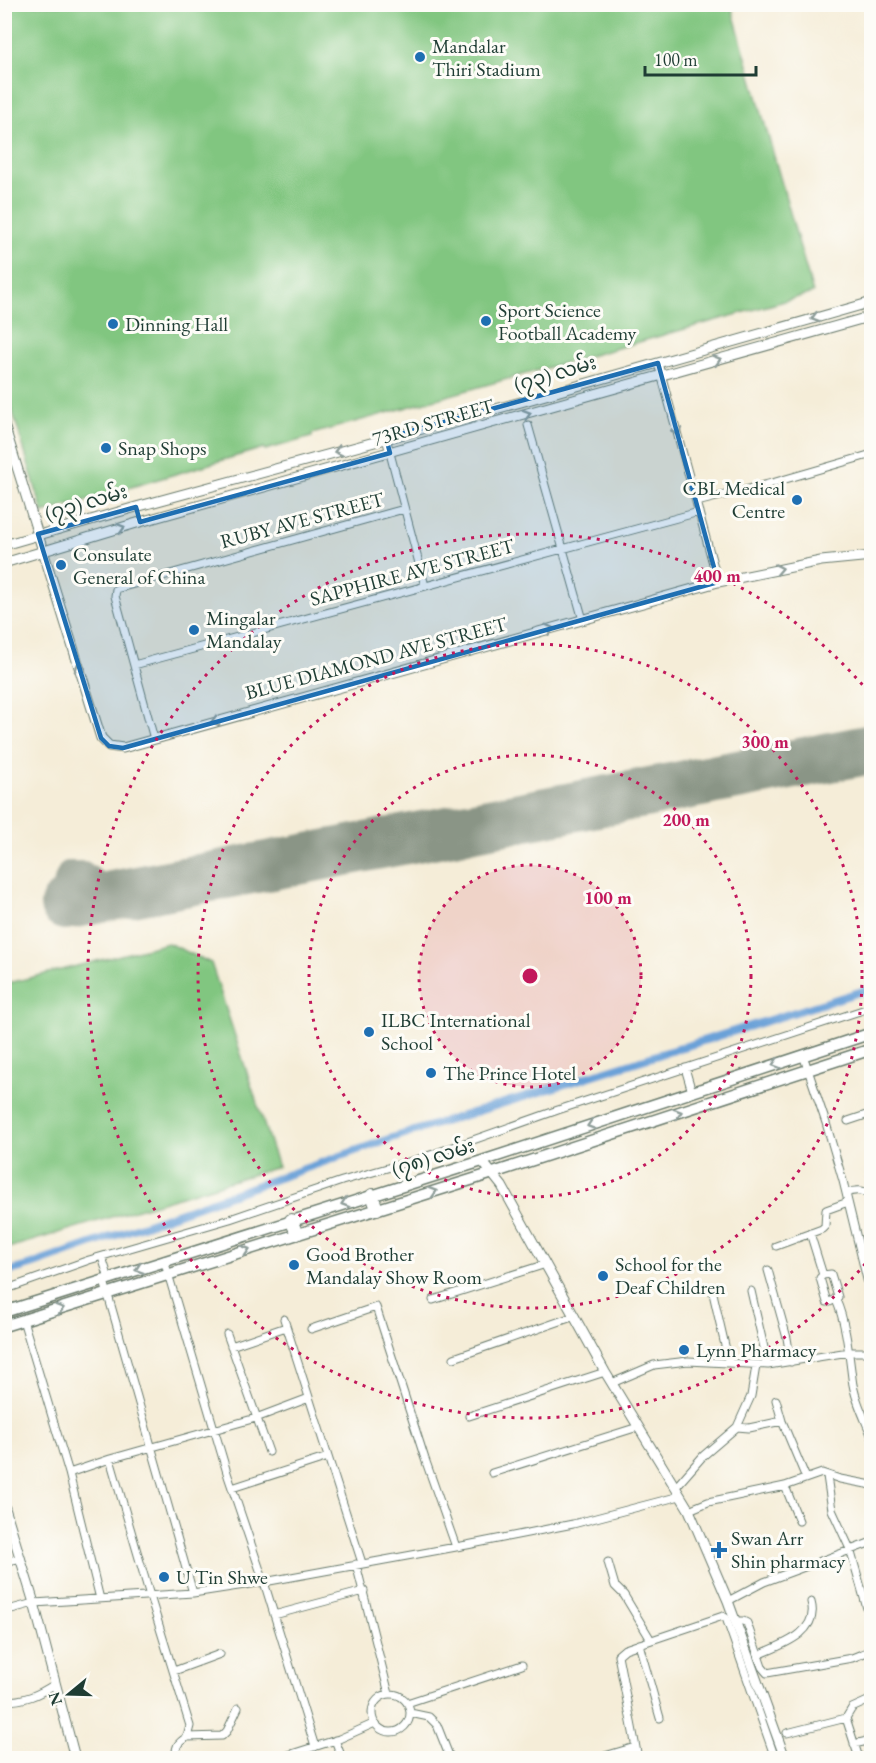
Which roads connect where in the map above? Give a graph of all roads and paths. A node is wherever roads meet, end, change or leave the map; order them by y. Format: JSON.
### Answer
{"nodes":[{"id":1,"x":872,"y":302,"type":"edge"},
{"id":2,"x":872,"y":316,"type":"edge"},
{"id":3,"x":658,"y":363,"type":"junction"},
{"id":4,"x":661,"y":376,"type":"junction"},
{"id":5,"x":528,"y":424,"type":"dead end"},
{"id":6,"x":4,"y":425,"type":"edge"},
{"id":7,"x":386,"y":438,"type":"junction"},
{"id":8,"x":390,"y":453,"type":"junction"},
{"id":9,"x":872,"y":454,"type":"edge"},
{"id":10,"x":696,"y":502,"type":"junction"},
{"id":11,"x":136,"y":507,"type":"junction"},
{"id":12,"x":404,"y":509,"type":"junction"},
{"id":13,"x":699,"y":512,"type":"junction"},
{"id":14,"x":140,"y":522,"type":"junction"},
{"id":15,"x":39,"y":534,"type":"junction"},
{"id":16,"x":4,"y":545,"type":"edge"},
{"id":17,"x":563,"y":549,"type":"junction"},
{"id":18,"x":43,"y":550,"type":"junction"},
{"id":19,"x":872,"y":556,"type":"edge"},
{"id":20,"x":4,"y":562,"type":"edge"},
{"id":21,"x":718,"y":582,"type":"junction"},
{"id":22,"x":425,"y":586,"type":"junction"},
{"id":23,"x":583,"y":620,"type":"junction"},
{"id":24,"x":134,"y":664,"type":"junction"},
{"id":25,"x":154,"y":739,"type":"junction"},
{"id":26,"x":872,"y":1006,"type":"edge"},
{"id":27,"x":872,"y":1033,"type":"edge"},
{"id":28,"x":872,"y":1049,"type":"edge"},
{"id":29,"x":803,"y":1055,"type":"junction"},
{"id":30,"x":684,"y":1068,"type":"junction"},
{"id":31,"x":807,"y":1070,"type":"junction"},
{"id":32,"x":692,"y":1092,"type":"junction"},
{"id":33,"x":872,"y":1113,"type":"edge"},
{"id":34,"x":848,"y":1121,"type":"dead end"},
{"id":35,"x":482,"y":1161,"type":"junction"},
{"id":36,"x":493,"y":1173,"type":"junction"},
{"id":37,"x":846,"y":1193,"type":"junction"},
{"id":38,"x":372,"y":1195,"type":"junction"},
{"id":39,"x":872,"y":1196,"type":"edge"},
{"id":40,"x":848,"y":1202,"type":"junction"},
{"id":41,"x":377,"y":1209,"type":"junction"},
{"id":42,"x":291,"y":1220,"type":"junction"},
{"id":43,"x":810,"y":1233,"type":"junction"},
{"id":44,"x":297,"y":1234,"type":"junction"},
{"id":45,"x":776,"y":1246,"type":"dead end"},
{"id":46,"x":102,"y":1257,"type":"junction"},
{"id":47,"x":164,"y":1260,"type":"junction"},
{"id":48,"x":546,"y":1264,"type":"junction"},
{"id":49,"x":768,"y":1270,"type":"dead end"},
{"id":50,"x":169,"y":1275,"type":"junction"},
{"id":51,"x":823,"y":1275,"type":"junction"},
{"id":52,"x":106,"y":1280,"type":"junction"},
{"id":53,"x":712,"y":1289,"type":"dead end"},
{"id":54,"x":4,"y":1290,"type":"edge"},
{"id":55,"x":751,"y":1291,"type":"dead end"},
{"id":56,"x":108,"y":1294,"type":"junction"},
{"id":57,"x":433,"y":1300,"type":"dead end"},
{"id":58,"x":836,"y":1300,"type":"junction"},
{"id":59,"x":872,"y":1300,"type":"edge"},
{"id":60,"x":4,"y":1312,"type":"edge"},
{"id":61,"x":575,"y":1316,"type":"junction"},
{"id":62,"x":284,"y":1319,"type":"dead end"},
{"id":63,"x":23,"y":1320,"type":"junction"},
{"id":64,"x":4,"y":1326,"type":"edge"},
{"id":65,"x":286,"y":1327,"type":"junction"},
{"id":66,"x":311,"y":1329,"type":"dead end"},
{"id":67,"x":227,"y":1334,"type":"dead end"},
{"id":68,"x":231,"y":1346,"type":"junction"},
{"id":69,"x":849,"y":1352,"type":"junction"},
{"id":70,"x":872,"y":1352,"type":"edge"},
{"id":71,"x":454,"y":1358,"type":"dead end"},
{"id":72,"x":790,"y":1362,"type":"junction"},
{"id":73,"x":729,"y":1363,"type":"junction"},
{"id":74,"x":768,"y":1365,"type":"junction"},
{"id":75,"x":756,"y":1366,"type":"junction"},
{"id":76,"x":605,"y":1372,"type":"junction"},
{"id":77,"x":612,"y":1383,"type":"junction"},
{"id":78,"x":309,"y":1398,"type":"junction"},
{"id":79,"x":776,"y":1401,"type":"dead end"},
{"id":80,"x":469,"y":1416,"type":"dead end"},
{"id":81,"x":256,"y":1418,"type":"junction"},
{"id":82,"x":782,"y":1421,"type":"junction"},
{"id":83,"x":638,"y":1427,"type":"junction"},
{"id":84,"x":737,"y":1427,"type":"junction"},
{"id":85,"x":215,"y":1431,"type":"junction"},
{"id":86,"x":872,"y":1437,"type":"edge"},
{"id":87,"x":152,"y":1447,"type":"junction"},
{"id":88,"x":269,"y":1452,"type":"dead end"},
{"id":89,"x":328,"y":1457,"type":"junction"},
{"id":90,"x":110,"y":1459,"type":"junction"},
{"id":91,"x":69,"y":1473,"type":"junction"},
{"id":92,"x":492,"y":1473,"type":"dead end"},
{"id":93,"x":827,"y":1476,"type":"junction"},
{"id":94,"x":806,"y":1478,"type":"junction"},
{"id":95,"x":872,"y":1485,"type":"edge"},
{"id":96,"x":785,"y":1486,"type":"junction"},
{"id":97,"x":232,"y":1488,"type":"junction"},
{"id":98,"x":677,"y":1492,"type":"junction"},
{"id":99,"x":4,"y":1505,"type":"edge"},
{"id":100,"x":688,"y":1510,"type":"junction"},
{"id":101,"x":799,"y":1521,"type":"dead end"},
{"id":102,"x":7,"y":1526,"type":"edge"},
{"id":103,"x":872,"y":1542,"type":"edge"},
{"id":104,"x":456,"y":1547,"type":"junction"},
{"id":105,"x":850,"y":1549,"type":"junction"},
{"id":106,"x":21,"y":1558,"type":"junction"},
{"id":107,"x":608,"y":1562,"type":"dead end"},
{"id":108,"x":4,"y":1563,"type":"edge"},
{"id":109,"x":359,"y":1564,"type":"junction"},
{"id":110,"x":264,"y":1582,"type":"junction"},
{"id":111,"x":364,"y":1591,"type":"junction"},
{"id":112,"x":193,"y":1593,"type":"junction"},
{"id":113,"x":150,"y":1596,"type":"junction"},
{"id":114,"x":100,"y":1599,"type":"junction"},
{"id":115,"x":728,"y":1602,"type":"junction"},
{"id":116,"x":811,"y":1602,"type":"dead end"},
{"id":117,"x":33,"y":1603,"type":"junction"},
{"id":118,"x":4,"y":1611,"type":"edge"},
{"id":119,"x":274,"y":1615,"type":"junction"},
{"id":120,"x":735,"y":1621,"type":"junction"},
{"id":121,"x":872,"y":1626,"type":"edge"},
{"id":122,"x":651,"y":1640,"type":"junction"},
{"id":123,"x":639,"y":1644,"type":"junction"},
{"id":124,"x":872,"y":1650,"type":"edge"},
{"id":125,"x":220,"y":1654,"type":"dead end"},
{"id":126,"x":758,"y":1654,"type":"junction"},
{"id":127,"x":522,"y":1665,"type":"dead end"},
{"id":128,"x":174,"y":1671,"type":"junction"},
{"id":129,"x":55,"y":1684,"type":"junction"},
{"id":130,"x":389,"y":1694,"type":"junction"},
{"id":131,"x":872,"y":1699,"type":"edge"},
{"id":132,"x":4,"y":1701,"type":"edge"},
{"id":133,"x":407,"y":1703,"type":"junction"},
{"id":134,"x":238,"y":1708,"type":"dead end"},
{"id":135,"x":410,"y":1713,"type":"junction"},
{"id":136,"x":660,"y":1718,"type":"dead end"},
{"id":137,"x":846,"y":1718,"type":"junction"},
{"id":138,"x":375,"y":1723,"type":"junction"},
{"id":139,"x":787,"y":1732,"type":"dead end"},
{"id":140,"x":187,"y":1737,"type":"junction"},
{"id":141,"x":334,"y":1740,"type":"junction"},
{"id":142,"x":872,"y":1740,"type":"edge"},
{"id":143,"x":854,"y":1744,"type":"junction"},
{"id":144,"x":315,"y":1747,"type":"junction"},
{"id":145,"x":635,"y":1747,"type":"junction"},
{"id":146,"x":75,"y":1758,"type":"edge"},
{"id":147,"x":176,"y":1758,"type":"edge"},
{"id":148,"x":279,"y":1758,"type":"edge"},
{"id":149,"x":342,"y":1758,"type":"edge"},
{"id":150,"x":450,"y":1758,"type":"edge"},
{"id":151,"x":598,"y":1758,"type":"edge"},
{"id":152,"x":638,"y":1758,"type":"edge"},
{"id":153,"x":775,"y":1758,"type":"edge"},
{"id":154,"x":784,"y":1758,"type":"edge"},
{"id":155,"x":859,"y":1758,"type":"edge"}],
"edges":[{"from":1,"to":3,"type":"street","name":"(၇၃) လမ်း","one_way":true},
{"from":4,"to":2,"type":"street","name":"73RD STREET","one_way":true},
{"from":3,"to":4,"type":"street"},
{"from":3,"to":7,"type":"street","name":"(၇၃) လမ်း"},
{"from":8,"to":4,"type":"street","name":"73RD STREET","one_way":true},
{"from":4,"to":10,"type":"street","one_way":true},
{"from":5,"to":17,"type":"street"},
{"from":6,"to":15,"type":"street","name":"BLUE DIAMOND AVE STREET"},
{"from":7,"to":8,"type":"street"},
{"from":7,"to":11,"type":"street","name":"(၇၃) လမ်း","one_way":true},
{"from":8,"to":12,"type":"street"},
{"from":8,"to":14,"type":"street","name":"73RD STREET"},
{"from":9,"to":10,"type":"street"},
{"from":10,"to":13,"type":"street"},
{"from":11,"to":14,"type":"street"},
{"from":11,"to":15,"type":"street","name":"(၇၃) လမ်း"},
{"from":12,"to":22,"type":"street"},
{"from":12,"to":24,"type":"street","name":"RUBY AVE STREET"},
{"from":13,"to":17,"type":"street","name":"SAPPHIRE AVE STREET"},
{"from":13,"to":21,"type":"street"},
{"from":18,"to":14,"type":"street","name":"73RD STREET","one_way":true},
{"from":15,"to":16,"type":"street","name":"(၇၃) လမ်း"},
{"from":15,"to":18,"type":"street","name":"BLUE DIAMOND AVE STREET"},
{"from":17,"to":22,"type":"street","name":"SAPPHIRE AVE STREET"},
{"from":17,"to":23,"type":"street"},
{"from":18,"to":20,"type":"street","name":"73RD STREET"},
{"from":25,"to":18,"type":"street","name":"BLUE DIAMOND AVE STREET","one_way":true},
{"from":21,"to":19,"type":"street","name":"BLUE DIAMOND AVE STREET","one_way":true},
{"from":21,"to":23,"type":"street","name":"BLUE DIAMOND AVE STREET"},
{"from":22,"to":24,"type":"street","name":"SAPPHIRE AVE STREET"},
{"from":23,"to":25,"type":"street","name":"BLUE DIAMOND AVE STREET"},
{"from":24,"to":25,"type":"street","name":"RUBY AVE STREET"},
{"from":26,"to":30,"type":"street"},
{"from":27,"to":29,"type":"main road","name":"(၇၈) လမ်း"},
{"from":28,"to":31,"type":"main road","name":"(၇၈) လမ်း"},
{"from":29,"to":31,"type":"street"},
{"from":29,"to":32,"type":"main road","name":"(၇၈) လမ်း","one_way":true},
{"from":30,"to":32,"type":"street"},
{"from":30,"to":46,"type":"street"},
{"from":36,"to":31,"type":"main road","name":"(၇၈) လမ်း","one_way":true},
{"from":31,"to":37,"type":"street"},
{"from":32,"to":35,"type":"main road","name":"(၇၈) လမ်း","one_way":true},
{"from":33,"to":34,"type":"street"},
{"from":35,"to":36,"type":"street"},
{"from":35,"to":38,"type":"main road","name":"(၇၈) လမ်း"},
{"from":41,"to":36,"type":"main road","name":"(၇၈) လမ်း","one_way":true},
{"from":36,"to":48,"type":"street"},
{"from":37,"to":39,"type":"street"},
{"from":37,"to":40,"type":"street"},
{"from":38,"to":41,"type":"highway"},
{"from":38,"to":42,"type":"main road","name":"(၇၈) လမ်း","one_way":true},
{"from":40,"to":43,"type":"street"},
{"from":40,"to":59,"type":"street"},
{"from":41,"to":44,"type":"main road","name":"(၇၈) လမ်း"},
{"from":42,"to":44,"type":"highway"},
{"from":42,"to":47,"type":"main road","name":"(၇၈) လမ်း"},
{"from":43,"to":45,"type":"street"},
{"from":43,"to":51,"type":"street"},
{"from":50,"to":44,"type":"main road","name":"(၇၈) လမ်း","one_way":true},
{"from":46,"to":52,"type":"street"},
{"from":46,"to":54,"type":"street"},
{"from":47,"to":50,"type":"street"},
{"from":47,"to":52,"type":"main road","name":"(၇၈) လမ်း","one_way":true},
{"from":48,"to":57,"type":"street"},
{"from":48,"to":61,"type":"street"},
{"from":49,"to":72,"type":"street"},
{"from":50,"to":56,"type":"main road","name":"(၇၈) လမ်း"},
{"from":50,"to":85,"type":"street"},
{"from":51,"to":58,"type":"street"},
{"from":51,"to":58,"type":"street"},
{"from":52,"to":56,"type":"street"},
{"from":52,"to":60,"type":"main road","name":"(၇၈) လမ်း"},
{"from":53,"to":73,"type":"street"},
{"from":55,"to":74,"type":"street"},
{"from":63,"to":56,"type":"main road","name":"(၇၈) လမ်း","one_way":true},
{"from":56,"to":87,"type":"street"},
{"from":58,"to":69,"type":"street"},
{"from":61,"to":71,"type":"street"},
{"from":61,"to":76,"type":"street"},
{"from":62,"to":65,"type":"street"},
{"from":63,"to":64,"type":"main road","name":"(၇၈) လမ်း"},
{"from":63,"to":91,"type":"street"},
{"from":65,"to":68,"type":"street"},
{"from":65,"to":78,"type":"street"},
{"from":66,"to":104,"type":"street"},
{"from":67,"to":68,"type":"street"},
{"from":68,"to":81,"type":"street"},
{"from":69,"to":70,"type":"street"},
{"from":69,"to":72,"type":"street"},
{"from":69,"to":86,"type":"street"},
{"from":72,"to":74,"type":"street"},
{"from":73,"to":75,"type":"street"},
{"from":73,"to":77,"type":"street"},
{"from":74,"to":75,"type":"street"},
{"from":75,"to":84,"type":"street"},
{"from":76,"to":77,"type":"street"},
{"from":76,"to":80,"type":"street"},
{"from":77,"to":83,"type":"street"},
{"from":78,"to":81,"type":"street"},
{"from":78,"to":89,"type":"street"},
{"from":79,"to":82,"type":"street"},
{"from":81,"to":85,"type":"street"},
{"from":81,"to":88,"type":"street"},
{"from":82,"to":84,"type":"street"},
{"from":82,"to":94,"type":"street"},
{"from":83,"to":92,"type":"street"},
{"from":83,"to":98,"type":"street"},
{"from":84,"to":98,"type":"street"},
{"from":85,"to":87,"type":"street"},
{"from":85,"to":97,"type":"street"},
{"from":87,"to":90,"type":"street"},
{"from":87,"to":112,"type":"street"},
{"from":89,"to":97,"type":"street"},
{"from":89,"to":109,"type":"street"},
{"from":90,"to":91,"type":"street"},
{"from":90,"to":113,"type":"street"},
{"from":91,"to":114,"type":"street"},
{"from":93,"to":94,"type":"street"},
{"from":93,"to":95,"type":"street"},
{"from":93,"to":105,"type":"street"},
{"from":94,"to":96,"type":"street"},
{"from":96,"to":100,"type":"street"},
{"from":96,"to":101,"type":"street"},
{"from":97,"to":110,"type":"street"},
{"from":98,"to":100,"type":"street"},
{"from":98,"to":104,"type":"street"},
{"from":99,"to":102,"type":"street"},
{"from":100,"to":115,"type":"street"},
{"from":102,"to":106,"type":"street"},
{"from":103,"to":105,"type":"street"},
{"from":104,"to":109,"type":"street"},
{"from":105,"to":115,"type":"street"},
{"from":105,"to":121,"type":"street"},
{"from":106,"to":108,"type":"street"},
{"from":106,"to":117,"type":"street"},
{"from":107,"to":122,"type":"street"},
{"from":109,"to":110,"type":"street"},
{"from":109,"to":111,"type":"street"},
{"from":110,"to":112,"type":"street"},
{"from":110,"to":119,"type":"street"},
{"from":111,"to":119,"type":"street"},
{"from":111,"to":130,"type":"street"},
{"from":112,"to":113,"type":"street"},
{"from":113,"to":114,"type":"street"},
{"from":113,"to":128,"type":"street"},
{"from":114,"to":117,"type":"street"},
{"from":115,"to":120,"type":"street"},
{"from":116,"to":126,"type":"street"},
{"from":117,"to":118,"type":"street"},
{"from":117,"to":129,"type":"street"},
{"from":119,"to":144,"type":"street"},
{"from":120,"to":126,"type":"street"},
{"from":120,"to":154,"type":"street"},
{"from":122,"to":123,"type":"street"},
{"from":122,"to":153,"type":"street"},
{"from":123,"to":136,"type":"street"},
{"from":123,"to":145,"type":"street"},
{"from":124,"to":126,"type":"street"},
{"from":125,"to":128,"type":"street"},
{"from":127,"to":133,"type":"street"},
{"from":128,"to":140,"type":"street"},
{"from":129,"to":132,"type":"street"},
{"from":129,"to":146,"type":"street"},
{"from":130,"to":133,"type":"street"},
{"from":130,"to":138,"type":"street"},
{"from":131,"to":137,"type":"street"},
{"from":133,"to":135,"type":"street"},
{"from":134,"to":140,"type":"street"},
{"from":135,"to":138,"type":"street"},
{"from":135,"to":150,"type":"street"},
{"from":137,"to":139,"type":"street"},
{"from":137,"to":143,"type":"street"},
{"from":138,"to":141,"type":"street"},
{"from":140,"to":147,"type":"street"},
{"from":141,"to":144,"type":"street"},
{"from":141,"to":149,"type":"street"},
{"from":142,"to":143,"type":"street"},
{"from":143,"to":155,"type":"street"},
{"from":144,"to":148,"type":"street"},
{"from":145,"to":151,"type":"street"},
{"from":145,"to":152,"type":"street"}]}
